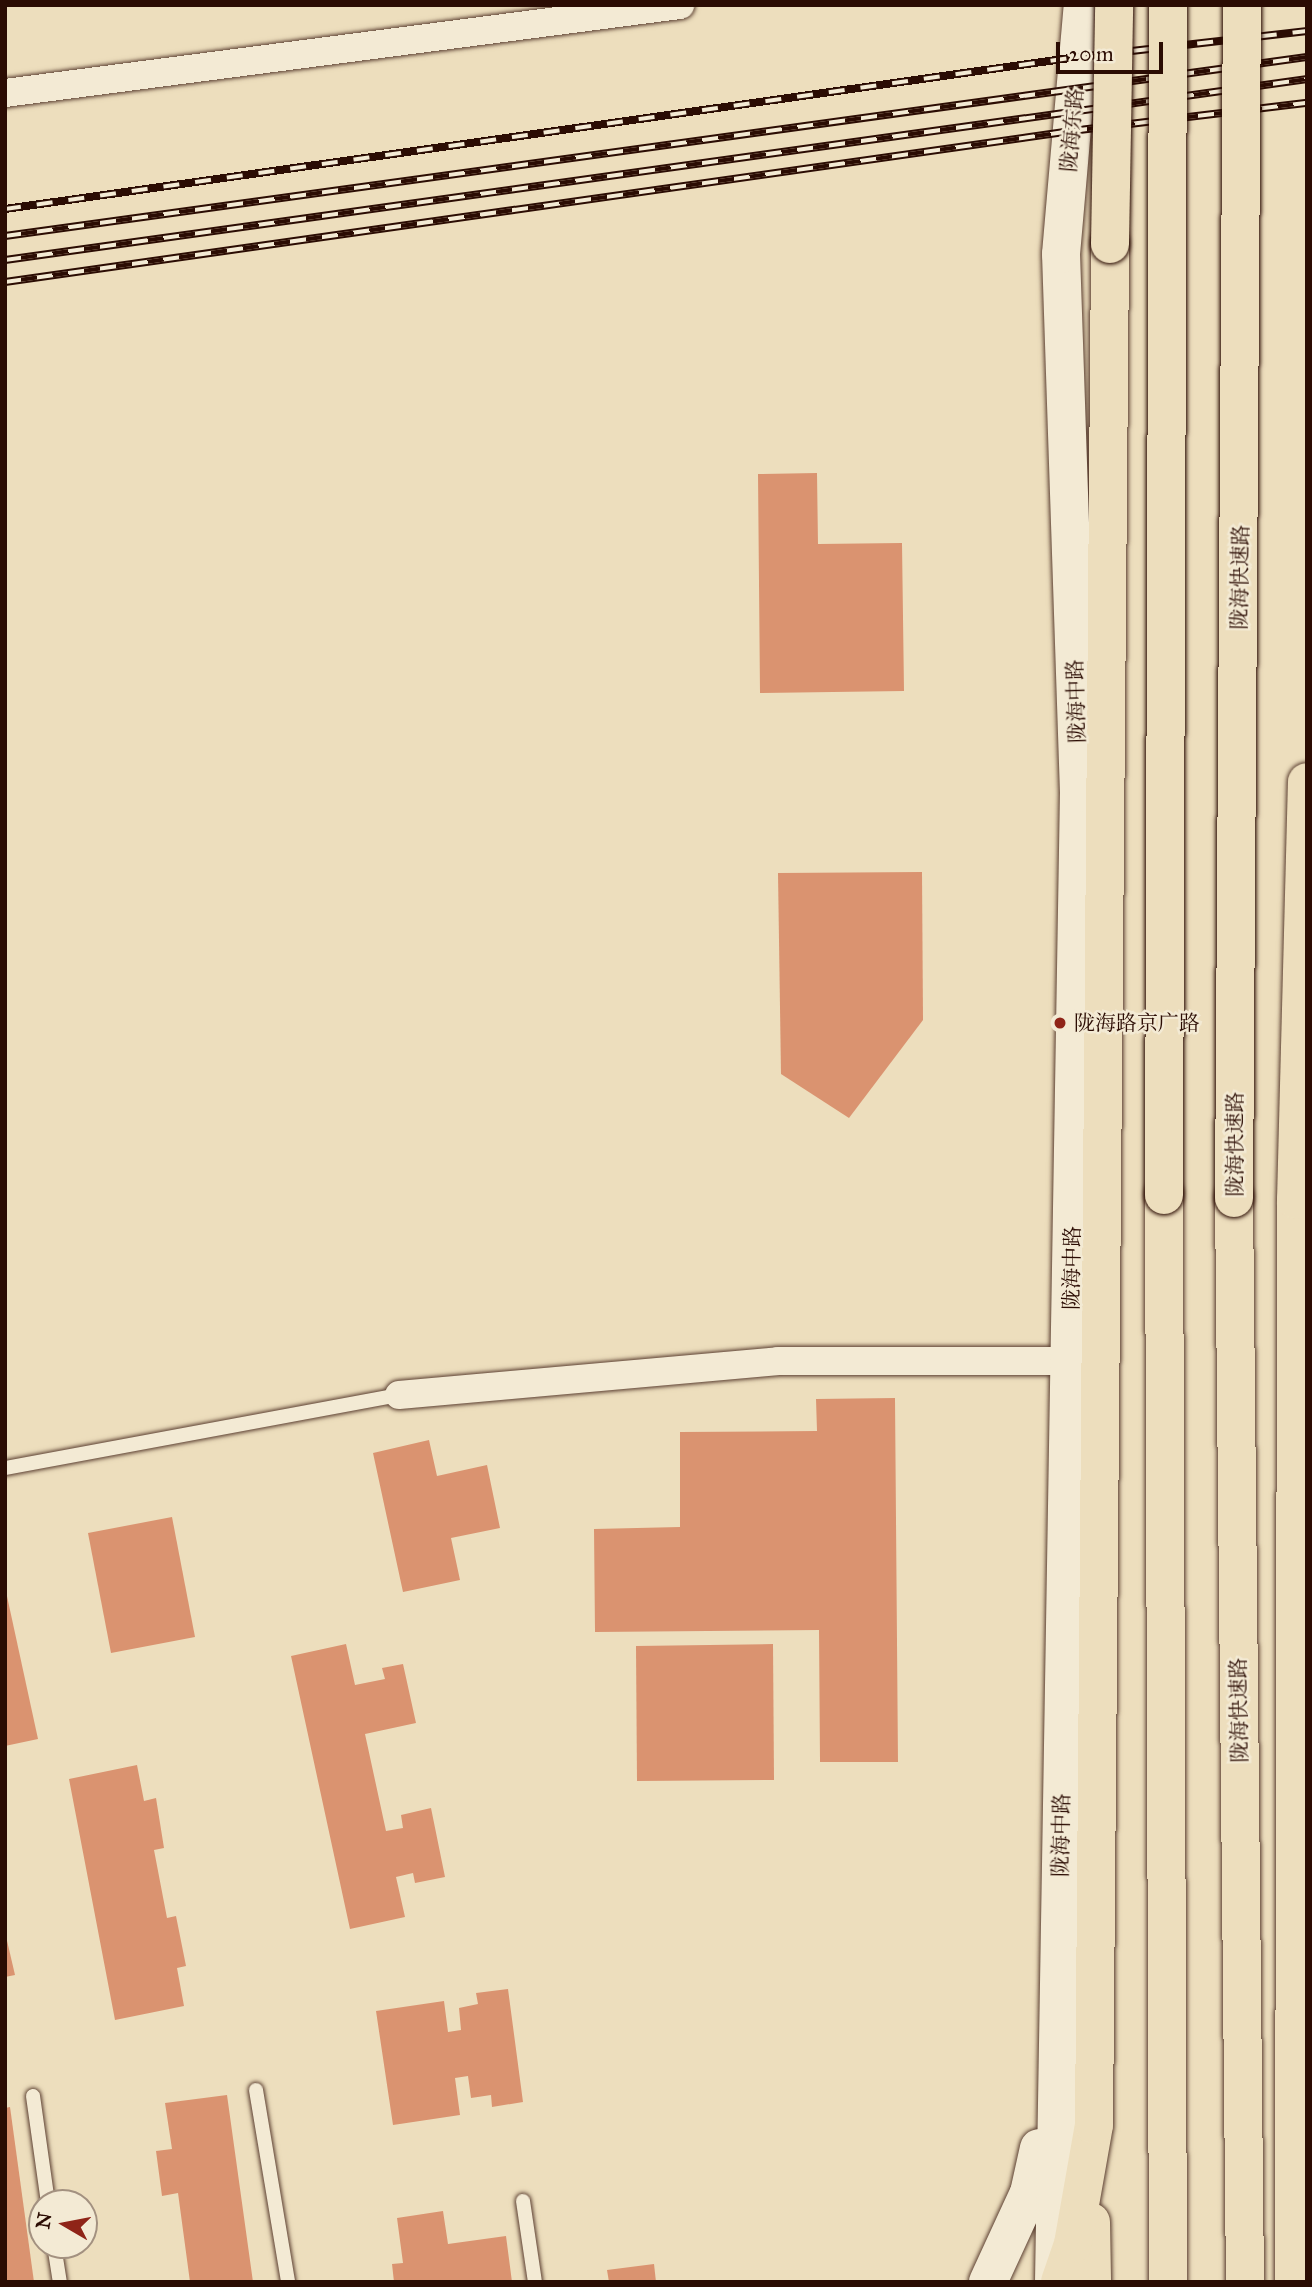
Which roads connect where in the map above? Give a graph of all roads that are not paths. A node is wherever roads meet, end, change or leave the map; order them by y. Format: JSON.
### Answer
{"nodes":[{"id":1,"x":680,"y":5,"type":"edge"},
{"id":2,"x":1083,"y":5,"type":"edge"},
{"id":3,"x":1114,"y":5,"type":"edge"},
{"id":4,"x":1168,"y":5,"type":"edge"},
{"id":5,"x":1242,"y":5,"type":"edge"},
{"id":6,"x":5,"y":93,"type":"edge"},
{"id":7,"x":1061,"y":254,"type":"joint"},
{"id":8,"x":1307,"y":782,"type":"edge"},
{"id":9,"x":1070,"y":1361,"type":"junction"},
{"id":10,"x":399,"y":1395,"type":"joint"},
{"id":11,"x":5,"y":1468,"type":"edge"},
{"id":12,"x":1056,"y":2078,"type":"junction"},
{"id":13,"x":256,"y":2090,"type":"dead end"},
{"id":14,"x":33,"y":2096,"type":"dead end"},
{"id":15,"x":1094,"y":2125,"type":"junction"},
{"id":16,"x":46,"y":2189,"type":"edge"},
{"id":17,"x":523,"y":2202,"type":"dead end"},
{"id":18,"x":56,"y":2259,"type":"edge"},
{"id":19,"x":60,"y":2282,"type":"edge"},
{"id":20,"x":288,"y":2282,"type":"edge"},
{"id":21,"x":536,"y":2282,"type":"edge"},
{"id":22,"x":988,"y":2282,"type":"edge"},
{"id":23,"x":1054,"y":2282,"type":"edge"},
{"id":24,"x":1060,"y":2282,"type":"edge"},
{"id":25,"x":1091,"y":2282,"type":"edge"},
{"id":26,"x":1168,"y":2282,"type":"edge"},
{"id":27,"x":1245,"y":2282,"type":"edge"},
{"id":28,"x":1294,"y":2282,"type":"edge"}],
"edges":[{"from":1,"to":6,"type":"street"},
{"from":2,"to":7,"type":"street","name":"陇海东路"},
{"from":3,"to":15,"type":"highway","bridge":true},
{"from":4,"to":26,"type":"highway","bridge":true},
{"from":5,"to":27,"type":"highway","name":"陇海快速路","bridge":true},
{"from":7,"to":9,"type":"street","name":"陇海中路"},
{"from":8,"to":28,"type":"highway"},
{"from":9,"to":10,"type":"street"},
{"from":9,"to":12,"type":"street","name":"陇海中路"},
{"from":10,"to":11,"type":"lane"},
{"from":12,"to":22,"type":"street"},
{"from":12,"to":23,"type":"street","name":"陇海中路"},
{"from":13,"to":20,"type":"lane"},
{"from":14,"to":16,"type":"lane"},
{"from":15,"to":24,"type":"highway"},
{"from":15,"to":25,"type":"highway"},
{"from":17,"to":21,"type":"lane"},
{"from":18,"to":19,"type":"lane"}]}
